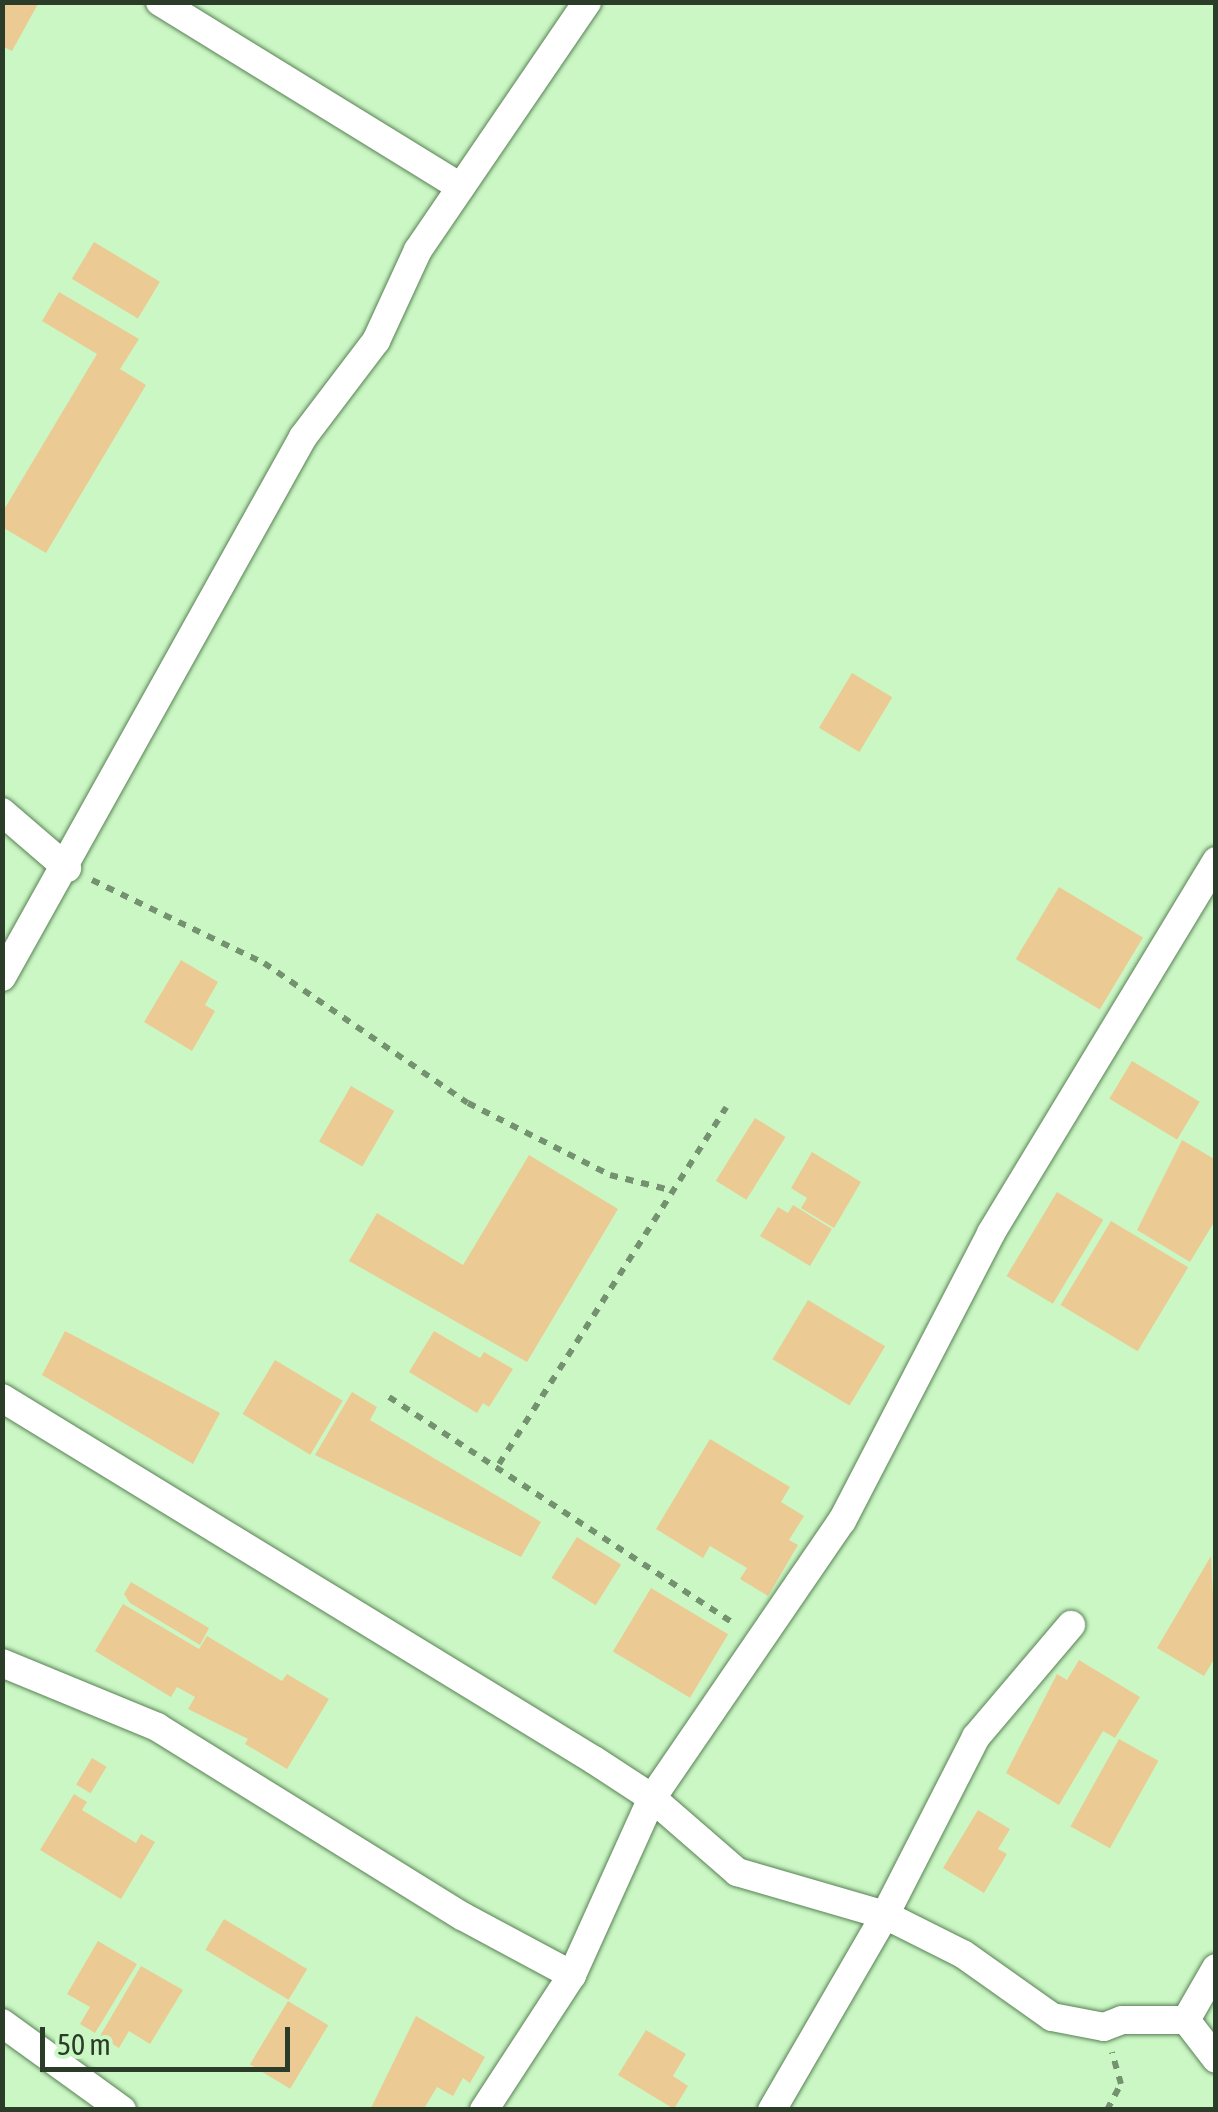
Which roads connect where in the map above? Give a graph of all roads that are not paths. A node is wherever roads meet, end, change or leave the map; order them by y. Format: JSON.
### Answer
{"nodes":[{"id":1,"x":160,"y":2,"type":"edge"},
{"id":2,"x":588,"y":2,"type":"edge"},
{"id":3,"x":462,"y":188,"type":"junction"},
{"id":4,"x":2,"y":812,"type":"edge"},
{"id":5,"x":1216,"y":861,"type":"edge"},
{"id":6,"x":67,"y":868,"type":"junction"},
{"id":7,"x":2,"y":977,"type":"edge"},
{"id":8,"x":2,"y":1398,"type":"edge"},
{"id":9,"x":1071,"y":1625,"type":"dead end"},
{"id":10,"x":2,"y":1663,"type":"edge"},
{"id":11,"x":652,"y":1798,"type":"junction"},
{"id":12,"x":885,"y":1915,"type":"junction"},
{"id":13,"x":1216,"y":1968,"type":"edge"},
{"id":14,"x":572,"y":1974,"type":"junction"},
{"id":15,"x":1186,"y":2020,"type":"junction"},
{"id":16,"x":2,"y":2023,"type":"edge"},
{"id":17,"x":1216,"y":2060,"type":"edge"},
{"id":18,"x":122,"y":2110,"type":"edge"},
{"id":19,"x":484,"y":2110,"type":"edge"},
{"id":20,"x":772,"y":2110,"type":"edge"}],
"edges":[{"from":1,"to":3,"type":"street"},
{"from":2,"to":3,"type":"street"},
{"from":3,"to":6,"type":"street"},
{"from":4,"to":6,"type":"street"},
{"from":5,"to":11,"type":"street"},
{"from":6,"to":7,"type":"street"},
{"from":8,"to":11,"type":"street"},
{"from":9,"to":12,"type":"street"},
{"from":10,"to":14,"type":"street"},
{"from":11,"to":12,"type":"street"},
{"from":11,"to":14,"type":"street"},
{"from":12,"to":15,"type":"street"},
{"from":12,"to":20,"type":"street"},
{"from":13,"to":15,"type":"street"},
{"from":14,"to":19,"type":"street"},
{"from":15,"to":17,"type":"street"},
{"from":16,"to":18,"type":"street"}]}
